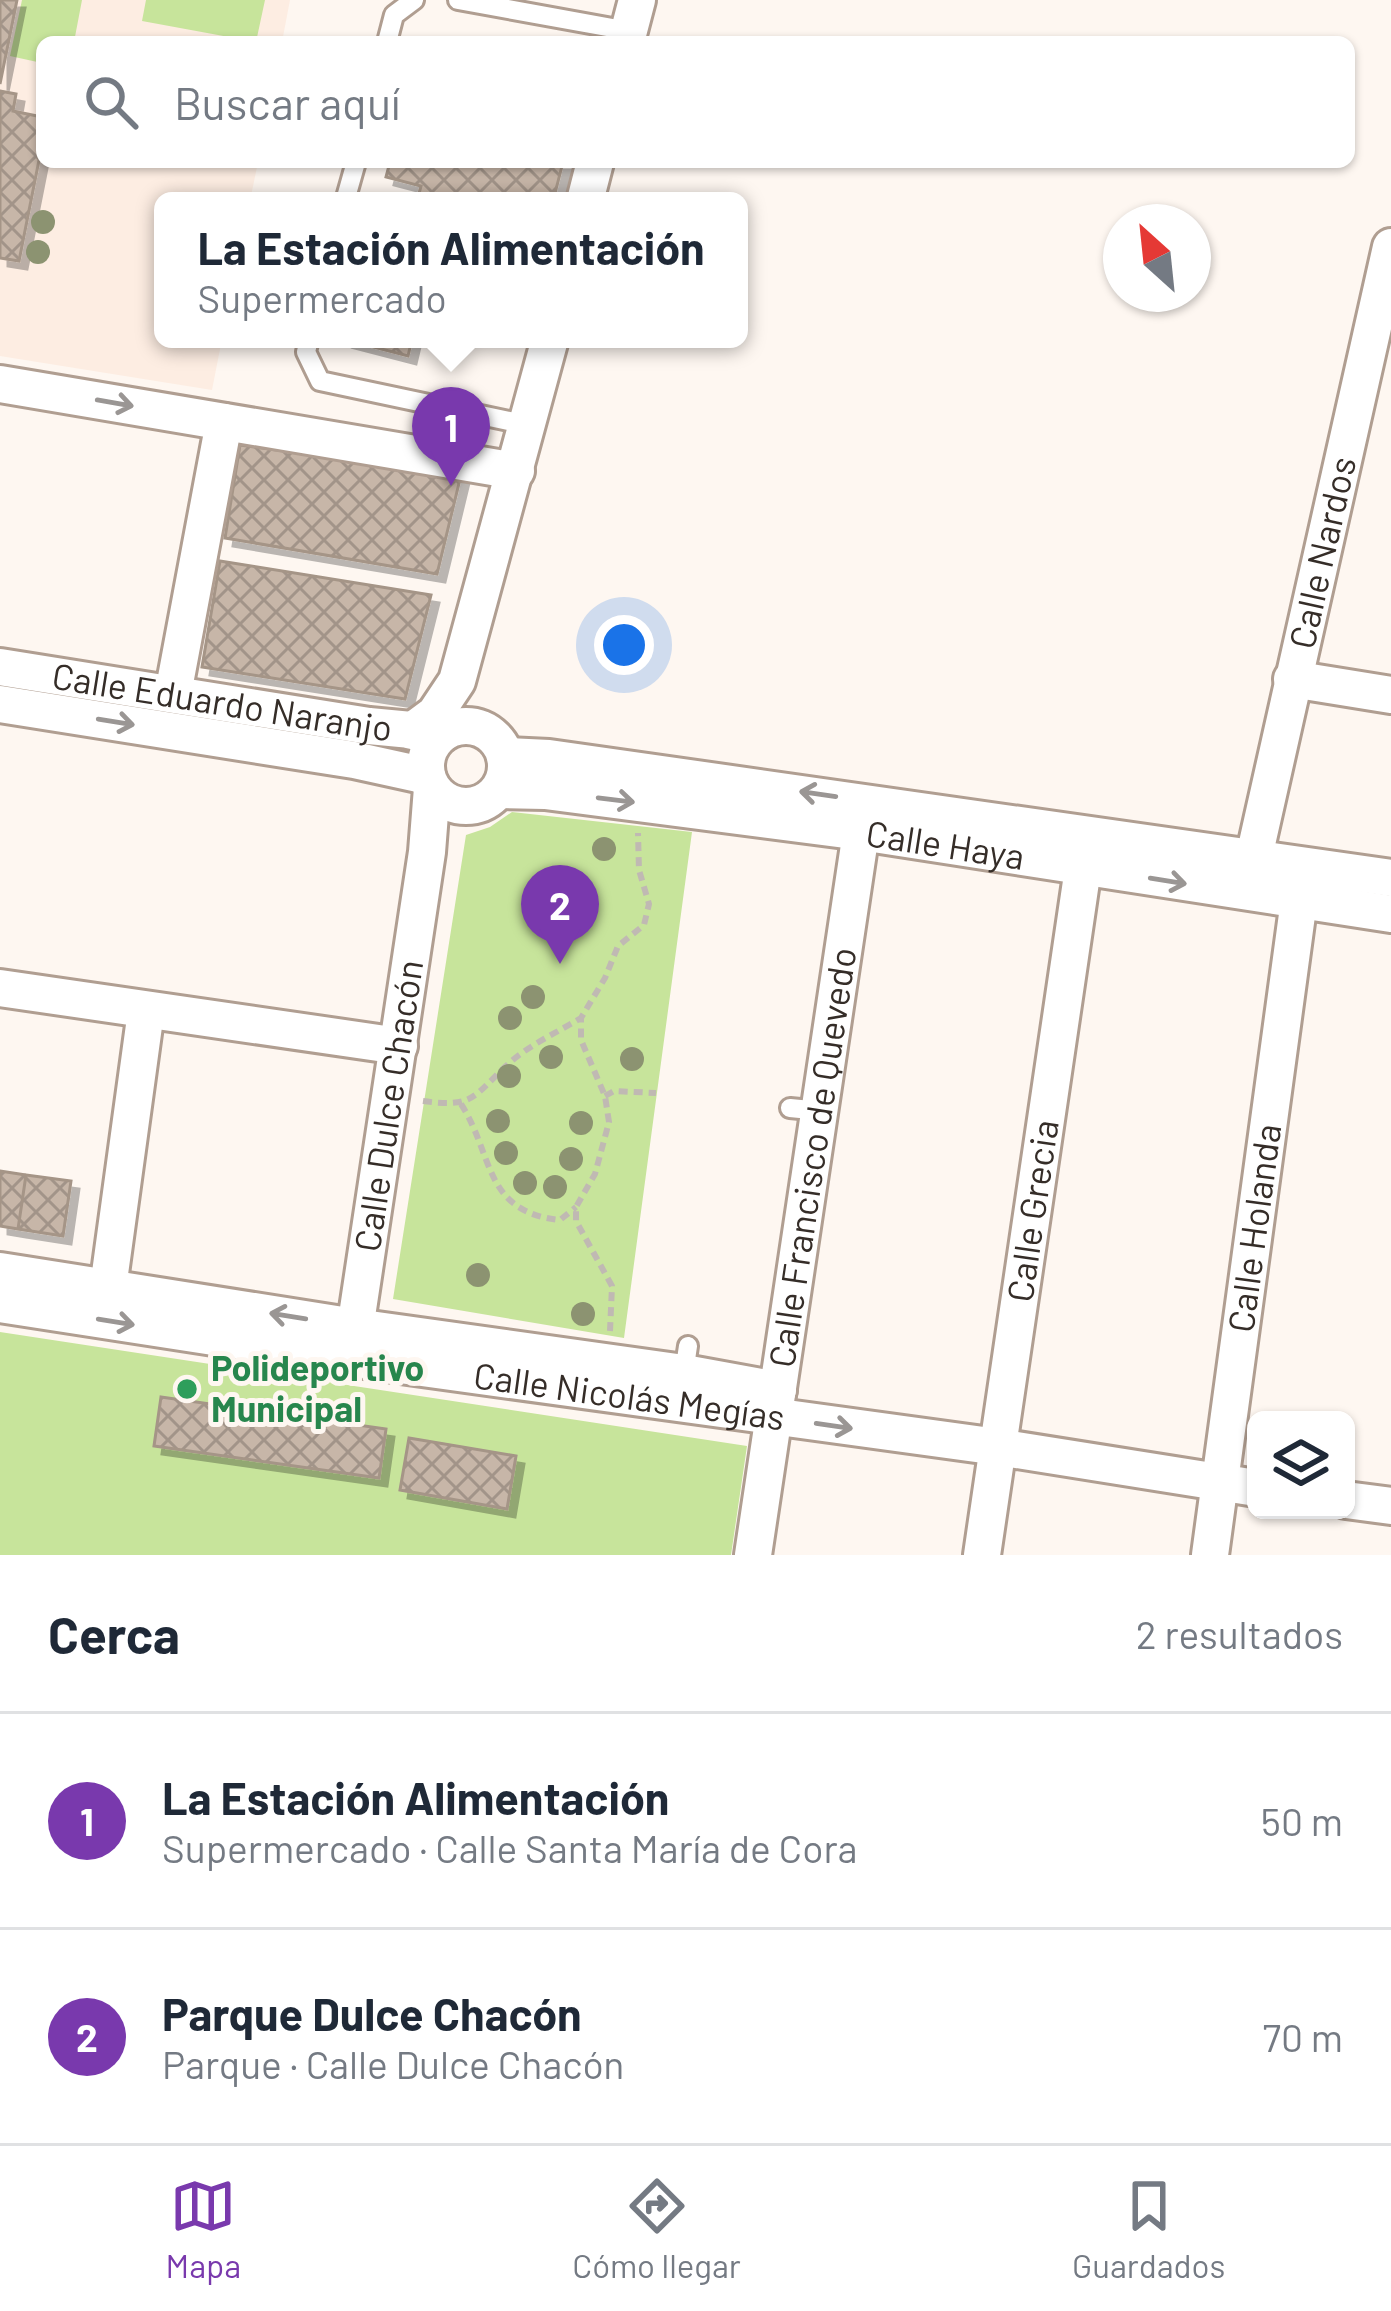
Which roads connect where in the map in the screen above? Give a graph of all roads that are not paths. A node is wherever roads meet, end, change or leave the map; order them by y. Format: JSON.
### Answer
{"nodes":[{"id":1,"x":414,"y":0,"type":"edge"},
{"id":2,"x":458,"y":0,"type":"edge"},
{"id":3,"x":631,"y":24,"type":"edge"},
{"id":4,"x":389,"y":36,"type":"edge"},
{"id":5,"x":1391,"y":247,"type":"edge"},
{"id":6,"x":307,"y":348,"type":"edge"},
{"id":7,"x":548,"y":348,"type":"edge"},
{"id":8,"x":0,"y":384,"type":"edge"},
{"id":9,"x":224,"y":422,"type":"junction"},
{"id":10,"x":527,"y":425,"type":"junction"},
{"id":11,"x":516,"y":471,"type":"junction"},
{"id":12,"x":0,"y":667,"type":"edge"},
{"id":13,"x":1292,"y":679,"type":"junction"},
{"id":14,"x":457,"y":681,"type":"junction"},
{"id":15,"x":172,"y":694,"type":"junction"},
{"id":16,"x":1391,"y":695,"type":"edge"},
{"id":17,"x":0,"y":704,"type":"edge"},
{"id":18,"x":428,"y":732,"type":"junction"},
{"id":19,"x":496,"y":758,"type":"junction"},
{"id":20,"x":429,"y":782,"type":"junction"},
{"id":21,"x":465,"y":807,"type":"junction"},
{"id":22,"x":861,"y":832,"type":"junction"},
{"id":23,"x":428,"y":851,"type":"junction"},
{"id":24,"x":1254,"y":857,"type":"junction"},
{"id":25,"x":1083,"y":868,"type":"junction"},
{"id":26,"x":1391,"y":878,"type":"edge"},
{"id":27,"x":1299,"y":900,"type":"junction"},
{"id":28,"x":1391,"y":914,"type":"edge"},
{"id":29,"x":0,"y":988,"type":"edge"},
{"id":30,"x":146,"y":1011,"type":"junction"},
{"id":31,"x":399,"y":1046,"type":"junction"},
{"id":32,"x":0,"y":1270,"type":"edge"},
{"id":33,"x":108,"y":1288,"type":"junction"},
{"id":34,"x":0,"y":1304,"type":"edge"},
{"id":35,"x":353,"y":1343,"type":"junction"},
{"id":36,"x":775,"y":1404,"type":"junction"},
{"id":37,"x":998,"y":1447,"type":"junction"},
{"id":38,"x":1239,"y":1485,"type":"edge"},
{"id":39,"x":1355,"y":1501,"type":"edge"},
{"id":40,"x":1391,"y":1506,"type":"edge"},
{"id":41,"x":753,"y":1555,"type":"edge"},
{"id":42,"x":982,"y":1555,"type":"edge"},
{"id":43,"x":1210,"y":1555,"type":"edge"}],
"edges":[{"from":1,"to":4,"type":"lane"},
{"from":2,"to":3,"type":"lane"},
{"from":5,"to":13,"type":"street","name":"Calle Nardos"},
{"from":6,"to":10,"type":"lane"},
{"from":7,"to":10,"type":"street"},
{"from":8,"to":9,"type":"street","one_way":true},
{"from":9,"to":11,"type":"street"},
{"from":9,"to":15,"type":"street"},
{"from":10,"to":11,"type":"street"},
{"from":11,"to":14,"type":"street"},
{"from":12,"to":15,"type":"street","name":"Calle Eduardo Naranjo"},
{"from":13,"to":16,"type":"street"},
{"from":13,"to":24,"type":"street","name":"Calle Nardos"},
{"from":14,"to":18,"type":"street"},
{"from":14,"to":19,"type":"street"},
{"from":15,"to":18,"type":"street","name":"Calle Eduardo Naranjo"},
{"from":17,"to":20,"type":"street","name":"Calle Eduardo Naranjo","one_way":true},
{"from":18,"to":19,"type":"street"},
{"from":18,"to":20,"type":"street"},
{"from":19,"to":21,"type":"street"},
{"from":19,"to":22,"type":"street","name":"Calle Haya","one_way":true},
{"from":24,"to":19,"type":"street","one_way":true},
{"from":20,"to":21,"type":"street"},
{"from":20,"to":23,"type":"street","name":"Calle Dulce Chacón"},
{"from":21,"to":23,"type":"street"},
{"from":22,"to":25,"type":"street","name":"Calle Haya"},
{"from":22,"to":36,"type":"street","name":"Calle Francisco de Quevedo"},
{"from":23,"to":31,"type":"street","name":"Calle Dulce Chacón"},
{"from":24,"to":26,"type":"street"},
{"from":25,"to":27,"type":"street","name":"Calle Haya","one_way":true},
{"from":25,"to":37,"type":"street","name":"Calle Grecia"},
{"from":27,"to":28,"type":"street","name":"Calle Haya"},
{"from":27,"to":38,"type":"street","name":"Calle Holanda"},
{"from":29,"to":30,"type":"street"},
{"from":30,"to":31,"type":"street"},
{"from":30,"to":33,"type":"street"},
{"from":31,"to":35,"type":"street","name":"Calle Dulce Chacón"},
{"from":32,"to":33,"type":"street","name":"Calle Nicolás Megías"},
{"from":35,"to":33,"type":"street","name":"Calle Nicolás Megías","one_way":true},
{"from":34,"to":35,"type":"street","name":"Calle Nicolás Megías","one_way":true},
{"from":35,"to":36,"type":"street","name":"Calle Nicolás Megías"},
{"from":35,"to":36,"type":"street","name":"Calle Nicolás Megías"},
{"from":36,"to":37,"type":"street","name":"Calle Nicolás Megías","one_way":true},
{"from":36,"to":41,"type":"street","name":"Calle Francisco de Quevedo"},
{"from":37,"to":38,"type":"street","name":"Calle Nicolás Megías"},
{"from":37,"to":42,"type":"street","name":"Calle Grecia"},
{"from":38,"to":43,"type":"street","name":"Calle Holanda"},
{"from":39,"to":40,"type":"street"}]}
